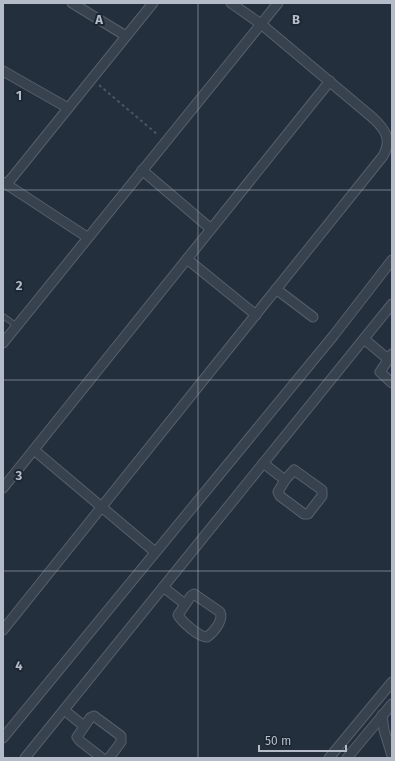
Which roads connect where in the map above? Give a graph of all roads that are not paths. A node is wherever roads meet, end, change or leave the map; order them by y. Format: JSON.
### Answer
{"nodes":[{"id":1,"x":72,"y":3,"type":"edge"},
{"id":2,"x":153,"y":3,"type":"edge"},
{"id":3,"x":231,"y":3,"type":"edge"},
{"id":4,"x":278,"y":3,"type":"edge"},
{"id":5,"x":261,"y":24,"type":"junction"},
{"id":6,"x":126,"y":36,"type":"junction"},
{"id":7,"x":3,"y":71,"type":"edge"},
{"id":8,"x":330,"y":80,"type":"junction"},
{"id":9,"x":68,"y":108,"type":"junction"},
{"id":10,"x":142,"y":170,"type":"junction"},
{"id":11,"x":5,"y":183,"type":"edge"},
{"id":12,"x":212,"y":229,"type":"junction"},
{"id":13,"x":87,"y":237,"type":"junction"},
{"id":14,"x":187,"y":259,"type":"junction"},
{"id":15,"x":392,"y":260,"type":"edge"},
{"id":16,"x":276,"y":290,"type":"junction"},
{"id":17,"x":392,"y":304,"type":"edge"},
{"id":18,"x":256,"y":315,"type":"junction"},
{"id":19,"x":3,"y":316,"type":"edge"},
{"id":20,"x":313,"y":317,"type":"dead end"},
{"id":21,"x":17,"y":326,"type":"junction"},
{"id":22,"x":364,"y":339,"type":"junction"},
{"id":23,"x":3,"y":343,"type":"edge"},
{"id":24,"x":390,"y":357,"type":"edge"},
{"id":25,"x":392,"y":383,"type":"edge"},
{"id":26,"x":34,"y":450,"type":"junction"},
{"id":27,"x":263,"y":463,"type":"junction"},
{"id":28,"x":285,"y":480,"type":"junction"},
{"id":29,"x":3,"y":488,"type":"edge"},
{"id":30,"x":102,"y":507,"type":"junction"},
{"id":31,"x":155,"y":552,"type":"junction"},
{"id":32,"x":163,"y":586,"type":"junction"},
{"id":33,"x":185,"y":604,"type":"junction"},
{"id":34,"x":3,"y":630,"type":"edge"},
{"id":35,"x":392,"y":682,"type":"edge"},
{"id":36,"x":392,"y":704,"type":"edge"},
{"id":37,"x":64,"y":710,"type":"junction"},
{"id":38,"x":382,"y":715,"type":"junction"},
{"id":39,"x":84,"y":726,"type":"junction"},
{"id":40,"x":3,"y":738,"type":"edge"},
{"id":41,"x":392,"y":756,"type":"edge"},
{"id":42,"x":25,"y":758,"type":"edge"},
{"id":43,"x":102,"y":758,"type":"edge"},
{"id":44,"x":109,"y":758,"type":"edge"},
{"id":45,"x":329,"y":758,"type":"edge"},
{"id":46,"x":347,"y":758,"type":"edge"}],
"edges":[{"from":1,"to":6,"type":"street"},
{"from":2,"to":6,"type":"street"},
{"from":3,"to":5,"type":"street"},
{"from":4,"to":5,"type":"street"},
{"from":5,"to":8,"type":"street"},
{"from":5,"to":10,"type":"street"},
{"from":6,"to":9,"type":"street"},
{"from":7,"to":9,"type":"street"},
{"from":8,"to":12,"type":"street"},
{"from":8,"to":16,"type":"street"},
{"from":9,"to":11,"type":"street"},
{"from":10,"to":12,"type":"street"},
{"from":10,"to":13,"type":"street"},
{"from":11,"to":13,"type":"street"},
{"from":12,"to":14,"type":"street"},
{"from":13,"to":21,"type":"street"},
{"from":14,"to":18,"type":"street"},
{"from":14,"to":26,"type":"street"},
{"from":15,"to":31,"type":"street"},
{"from":16,"to":18,"type":"street"},
{"from":16,"to":20,"type":"street"},
{"from":17,"to":22,"type":"street"},
{"from":18,"to":30,"type":"street"},
{"from":19,"to":21,"type":"lane"},
{"from":21,"to":23,"type":"street"},
{"from":22,"to":24,"type":"street"},
{"from":22,"to":27,"type":"street"},
{"from":24,"to":25,"type":"street"},
{"from":26,"to":29,"type":"street"},
{"from":26,"to":30,"type":"street"},
{"from":27,"to":28,"type":"street"},
{"from":27,"to":32,"type":"street"},
{"from":28,"to":28,"type":"street"},
{"from":30,"to":31,"type":"street"},
{"from":30,"to":34,"type":"street"},
{"from":31,"to":40,"type":"street"},
{"from":32,"to":33,"type":"street"},
{"from":32,"to":37,"type":"street"},
{"from":33,"to":33,"type":"street"},
{"from":35,"to":45,"type":"street"},
{"from":36,"to":38,"type":"street"},
{"from":37,"to":39,"type":"street"},
{"from":37,"to":42,"type":"street"},
{"from":38,"to":41,"type":"street"},
{"from":38,"to":46,"type":"street"},
{"from":39,"to":43,"type":"street"},
{"from":39,"to":44,"type":"street"}]}
